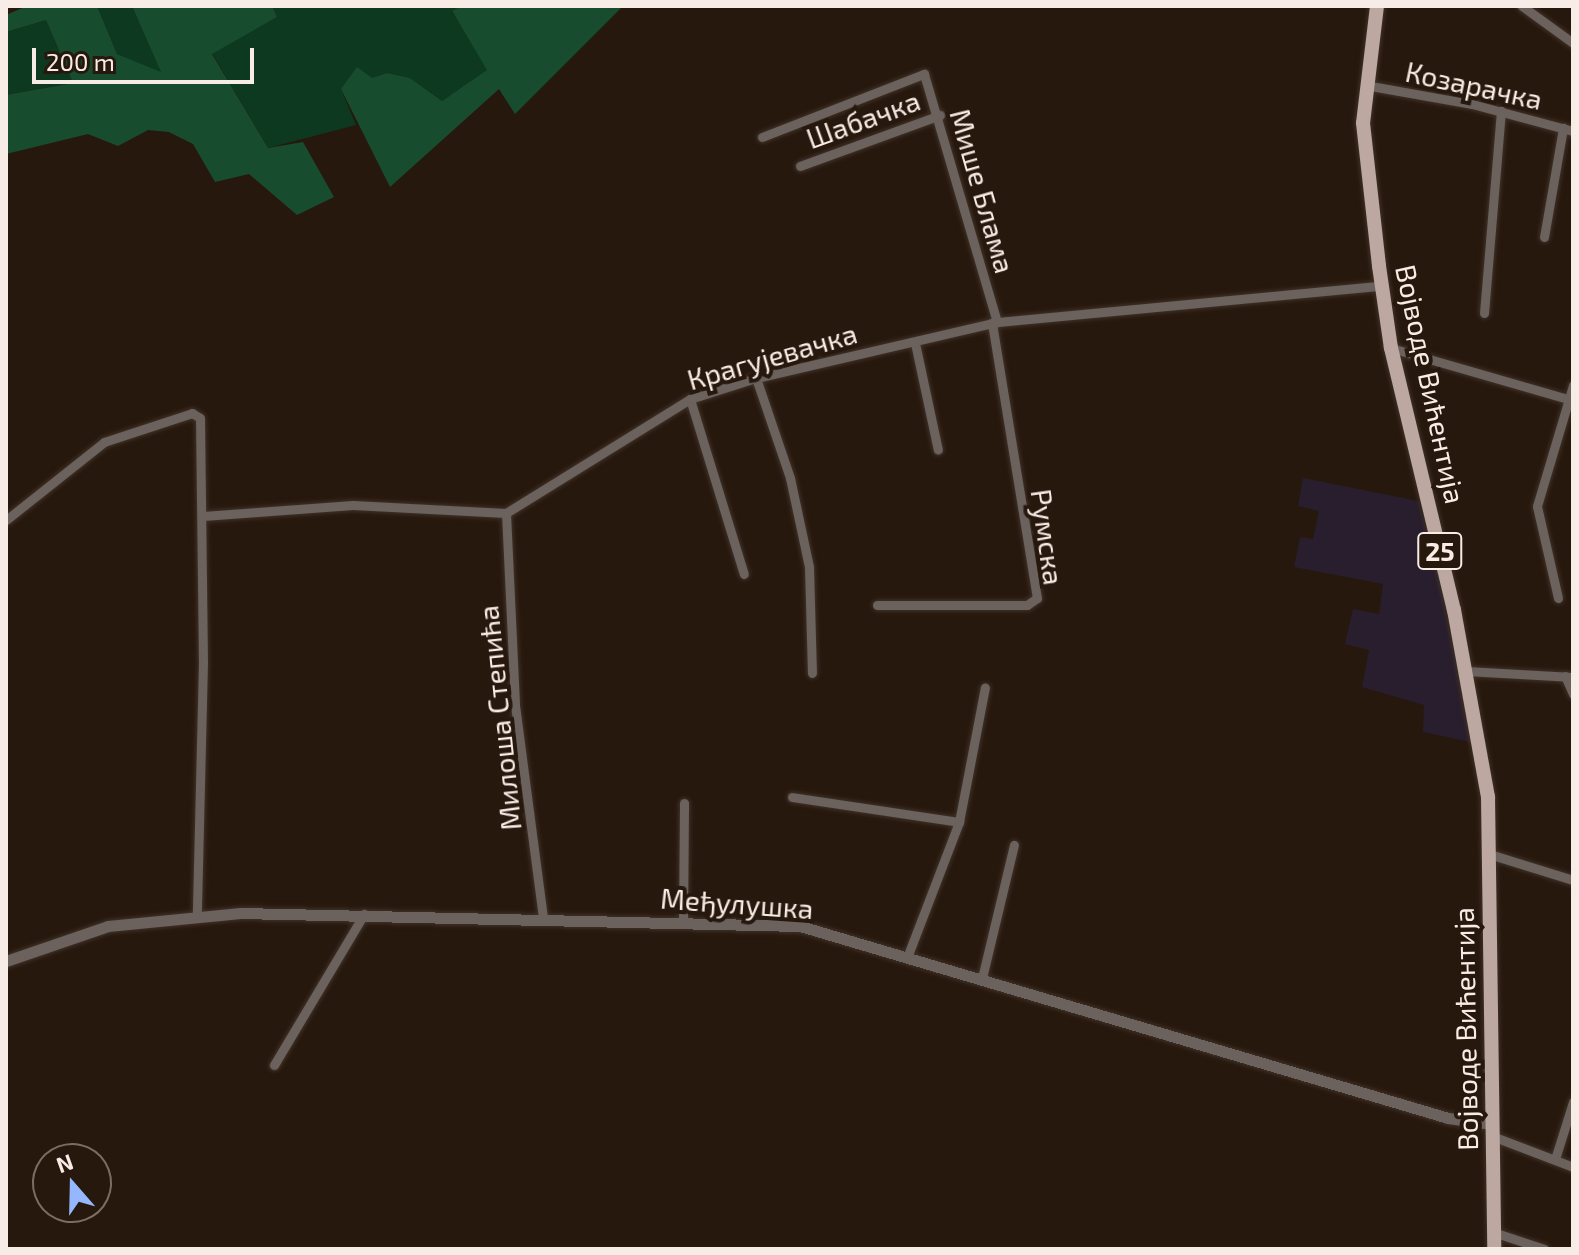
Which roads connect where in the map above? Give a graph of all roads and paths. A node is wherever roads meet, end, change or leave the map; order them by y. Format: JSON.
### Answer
{"nodes":[{"id":1,"x":1377,"y":6,"type":"edge"},
{"id":2,"x":1522,"y":6,"type":"edge"},
{"id":3,"x":1573,"y":43,"type":"edge"},
{"id":4,"x":1365,"y":85,"type":"junction"},
{"id":5,"x":1501,"y":111,"type":"junction"},
{"id":6,"x":940,"y":115,"type":"junction"},
{"id":7,"x":1568,"y":129,"type":"edge"},
{"id":8,"x":762,"y":137,"type":"dead end"},
{"id":9,"x":800,"y":166,"type":"dead end"},
{"id":10,"x":1544,"y":237,"type":"dead end"},
{"id":11,"x":1381,"y":286,"type":"junction"},
{"id":12,"x":1484,"y":313,"type":"dead end"},
{"id":13,"x":994,"y":322,"type":"junction"},
{"id":14,"x":915,"y":343,"type":"junction"},
{"id":15,"x":1391,"y":348,"type":"junction"},
{"id":16,"x":756,"y":378,"type":"junction"},
{"id":17,"x":1573,"y":385,"type":"edge"},
{"id":18,"x":690,"y":399,"type":"junction"},
{"id":19,"x":1568,"y":399,"type":"junction"},
{"id":20,"x":938,"y":450,"type":"dead end"},
{"id":21,"x":506,"y":513,"type":"junction"},
{"id":22,"x":203,"y":516,"type":"junction"},
{"id":23,"x":6,"y":520,"type":"edge"},
{"id":24,"x":744,"y":574,"type":"dead end"},
{"id":25,"x":1558,"y":598,"type":"dead end"},
{"id":26,"x":877,"y":605,"type":"dead end"},
{"id":27,"x":1466,"y":671,"type":"junction"},
{"id":28,"x":812,"y":673,"type":"dead end"},
{"id":29,"x":1569,"y":677,"type":"edge"},
{"id":30,"x":985,"y":687,"type":"dead end"},
{"id":31,"x":1573,"y":694,"type":"edge"},
{"id":32,"x":792,"y":797,"type":"dead end"},
{"id":33,"x":684,"y":803,"type":"dead end"},
{"id":34,"x":959,"y":822,"type":"junction"},
{"id":35,"x":1014,"y":845,"type":"dead end"},
{"id":36,"x":1489,"y":854,"type":"junction"},
{"id":37,"x":1573,"y":880,"type":"edge"},
{"id":38,"x":364,"y":914,"type":"junction"},
{"id":39,"x":197,"y":916,"type":"junction"},
{"id":40,"x":543,"y":918,"type":"junction"},
{"id":41,"x":683,"y":922,"type":"junction"},
{"id":42,"x":908,"y":955,"type":"junction"},
{"id":43,"x":6,"y":961,"type":"edge"},
{"id":44,"x":982,"y":978,"type":"junction"},
{"id":45,"x":274,"y":1065,"type":"dead end"},
{"id":46,"x":1573,"y":1102,"type":"edge"},
{"id":47,"x":1492,"y":1130,"type":"junction"},
{"id":48,"x":1555,"y":1159,"type":"junction"},
{"id":49,"x":1573,"y":1167,"type":"edge"},
{"id":50,"x":1493,"y":1232,"type":"junction"},
{"id":51,"x":1494,"y":1249,"type":"edge"},
{"id":52,"x":1544,"y":1249,"type":"edge"}],
"edges":[{"from":1,"to":4,"type":"main road","name":"Војводе Вићентија","number":"25"},
{"from":2,"to":3,"type":"street"},
{"from":4,"to":5,"type":"street","name":"Козарачка"},
{"from":4,"to":11,"type":"main road","name":"Војводе Вићентија","number":"25"},
{"from":5,"to":7,"type":"street","name":"Козарачка"},
{"from":5,"to":12,"type":"street"},
{"from":6,"to":8,"type":"street","name":"Мише Блама"},
{"from":6,"to":9,"type":"street","name":"Шабачка"},
{"from":6,"to":13,"type":"street","name":"Мише Блама"},
{"from":7,"to":10,"type":"street"},
{"from":11,"to":13,"type":"street","name":"Крагујевачка"},
{"from":11,"to":15,"type":"main road","name":"Војводе Вићентија","number":"25"},
{"from":13,"to":14,"type":"street","name":"Крагујевачка"},
{"from":13,"to":26,"type":"street","name":"Румска"},
{"from":14,"to":16,"type":"street","name":"Крагујевачка"},
{"from":14,"to":20,"type":"street"},
{"from":15,"to":19,"type":"street"},
{"from":15,"to":27,"type":"main road","name":"Војводе Вићентија","number":"25"},
{"from":16,"to":18,"type":"street","name":"Крагујевачка"},
{"from":16,"to":28,"type":"street"},
{"from":17,"to":19,"type":"street"},
{"from":18,"to":21,"type":"street","name":"Крагујевачка"},
{"from":18,"to":24,"type":"street"},
{"from":19,"to":25,"type":"street"},
{"from":21,"to":22,"type":"street"},
{"from":21,"to":40,"type":"street","name":"Милоша Степића"},
{"from":22,"to":23,"type":"street"},
{"from":22,"to":39,"type":"street"},
{"from":27,"to":29,"type":"street"},
{"from":27,"to":36,"type":"main road","name":"Војводе Вићентија","number":"25"},
{"from":29,"to":31,"type":"street"},
{"from":30,"to":34,"type":"street"},
{"from":32,"to":34,"type":"street"},
{"from":33,"to":41,"type":"street"},
{"from":34,"to":42,"type":"street"},
{"from":35,"to":44,"type":"street"},
{"from":36,"to":37,"type":"street"},
{"from":36,"to":47,"type":"main road","name":"Војводе Вићентија","number":"25"},
{"from":38,"to":39,"type":"street","name":"Међулушка"},
{"from":38,"to":40,"type":"street","name":"Међулушка"},
{"from":38,"to":45,"type":"street"},
{"from":39,"to":43,"type":"street","name":"Међулушка"},
{"from":40,"to":41,"type":"street","name":"Међулушка"},
{"from":41,"to":42,"type":"street","name":"Међулушка"},
{"from":42,"to":44,"type":"street","name":"Међулушка"},
{"from":44,"to":47,"type":"street","name":"Међулушка"},
{"from":46,"to":48,"type":"street"},
{"from":47,"to":48,"type":"street"},
{"from":47,"to":50,"type":"main road","name":"Војводе Вићентија","number":"25"},
{"from":48,"to":49,"type":"street"},
{"from":50,"to":51,"type":"main road","name":"Војводе Вићентија","number":"25"},
{"from":50,"to":52,"type":"street"}]}
